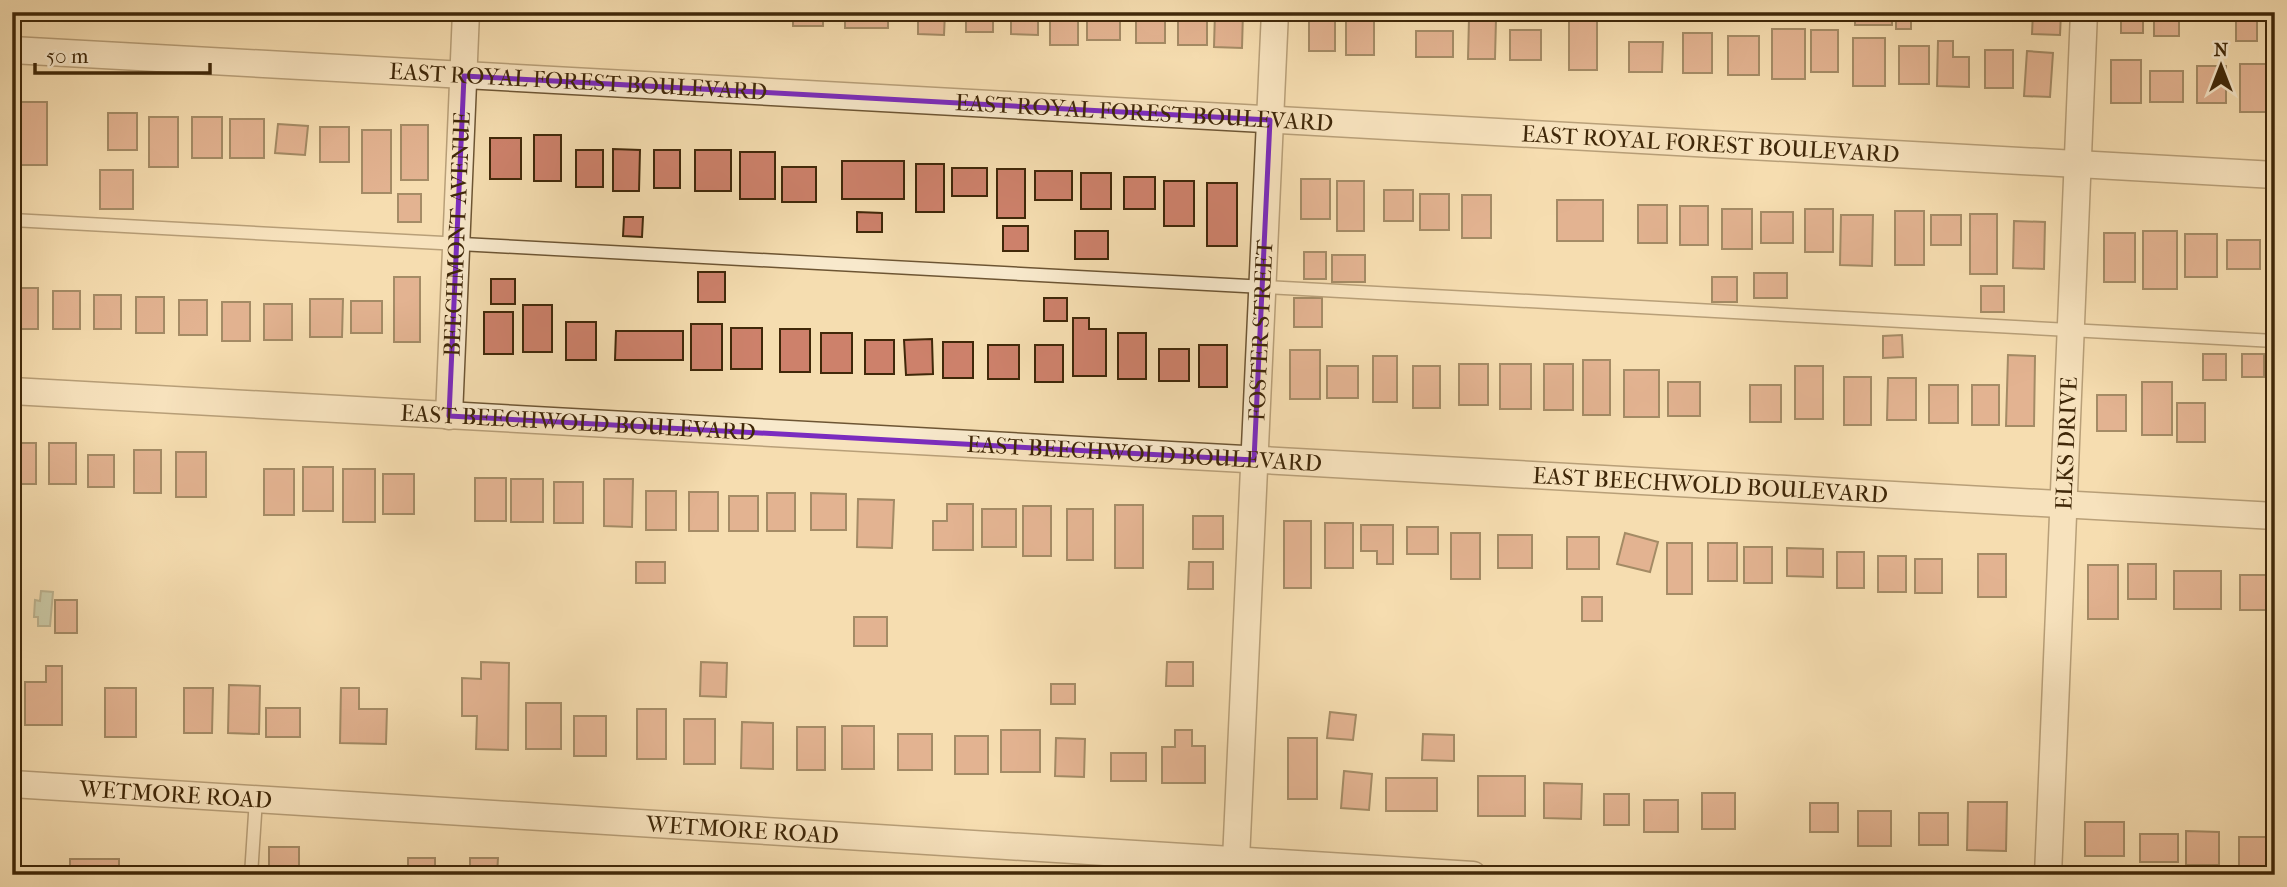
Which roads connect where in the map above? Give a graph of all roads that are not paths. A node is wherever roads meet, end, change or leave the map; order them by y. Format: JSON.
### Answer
{"nodes":[{"id":1,"x":466,"y":12,"type":"edge"},
{"id":2,"x":1275,"y":12,"type":"edge"},
{"id":3,"x":2084,"y":12,"type":"edge"},
{"id":4,"x":12,"y":50,"type":"edge"},
{"id":5,"x":464,"y":76,"type":"junction"},
{"id":6,"x":1270,"y":120,"type":"junction"},
{"id":7,"x":2078,"y":164,"type":"junction"},
{"id":8,"x":2275,"y":175,"type":"edge"},
{"id":9,"x":12,"y":220,"type":"edge"},
{"id":10,"x":456,"y":243,"type":"junction"},
{"id":11,"x":1262,"y":287,"type":"junction"},
{"id":12,"x":2070,"y":330,"type":"junction"},
{"id":13,"x":2275,"y":341,"type":"edge"},
{"id":14,"x":12,"y":391,"type":"edge"},
{"id":15,"x":449,"y":416,"type":"junction"},
{"id":16,"x":1254,"y":460,"type":"junction"},
{"id":17,"x":2062,"y":504,"type":"junction"},
{"id":18,"x":2275,"y":516,"type":"edge"},
{"id":19,"x":12,"y":784,"type":"edge"},
{"id":20,"x":256,"y":799,"type":"junction"},
{"id":21,"x":1236,"y":860,"type":"junction"},
{"id":22,"x":251,"y":875,"type":"edge"},
{"id":23,"x":1473,"y":875,"type":"edge"},
{"id":24,"x":2048,"y":875,"type":"edge"}],
"edges":[{"from":1,"to":5,"type":"street","name":"BEECHMONT AVENUE"},
{"from":2,"to":6,"type":"street","name":"FOSTER STREET"},
{"from":3,"to":7,"type":"street","name":"ELKS DRIVE"},
{"from":4,"to":5,"type":"street","name":"EAST ROYAL FOREST BOULEVARD"},
{"from":5,"to":6,"type":"street","name":"EAST ROYAL FOREST BOULEVARD"},
{"from":5,"to":10,"type":"street","name":"BEECHMONT AVENUE"},
{"from":6,"to":7,"type":"street","name":"EAST ROYAL FOREST BOULEVARD"},
{"from":6,"to":11,"type":"street","name":"FOSTER STREET"},
{"from":7,"to":8,"type":"street","name":"EAST ROYAL FOREST BOULEVARD"},
{"from":7,"to":12,"type":"street","name":"ELKS DRIVE"},
{"from":9,"to":10,"type":"lane"},
{"from":10,"to":11,"type":"lane"},
{"from":10,"to":15,"type":"street","name":"BEECHMONT AVENUE"},
{"from":11,"to":12,"type":"lane"},
{"from":11,"to":16,"type":"street","name":"FOSTER STREET"},
{"from":12,"to":13,"type":"lane"},
{"from":12,"to":17,"type":"street","name":"ELKS DRIVE"},
{"from":14,"to":15,"type":"street","name":"EAST BEECHWOLD BOULEVARD"},
{"from":15,"to":16,"type":"street","name":"EAST BEECHWOLD BOULEVARD"},
{"from":16,"to":17,"type":"street","name":"EAST BEECHWOLD BOULEVARD"},
{"from":16,"to":21,"type":"street","name":"FOSTER STREET"},
{"from":17,"to":18,"type":"street","name":"EAST BEECHWOLD BOULEVARD"},
{"from":17,"to":24,"type":"street","name":"ELKS DRIVE"},
{"from":19,"to":20,"type":"street","name":"WETMORE ROAD"},
{"from":20,"to":21,"type":"street","name":"WETMORE ROAD"},
{"from":20,"to":22,"type":"lane"},
{"from":21,"to":23,"type":"street","name":"WETMORE ROAD"}]}
